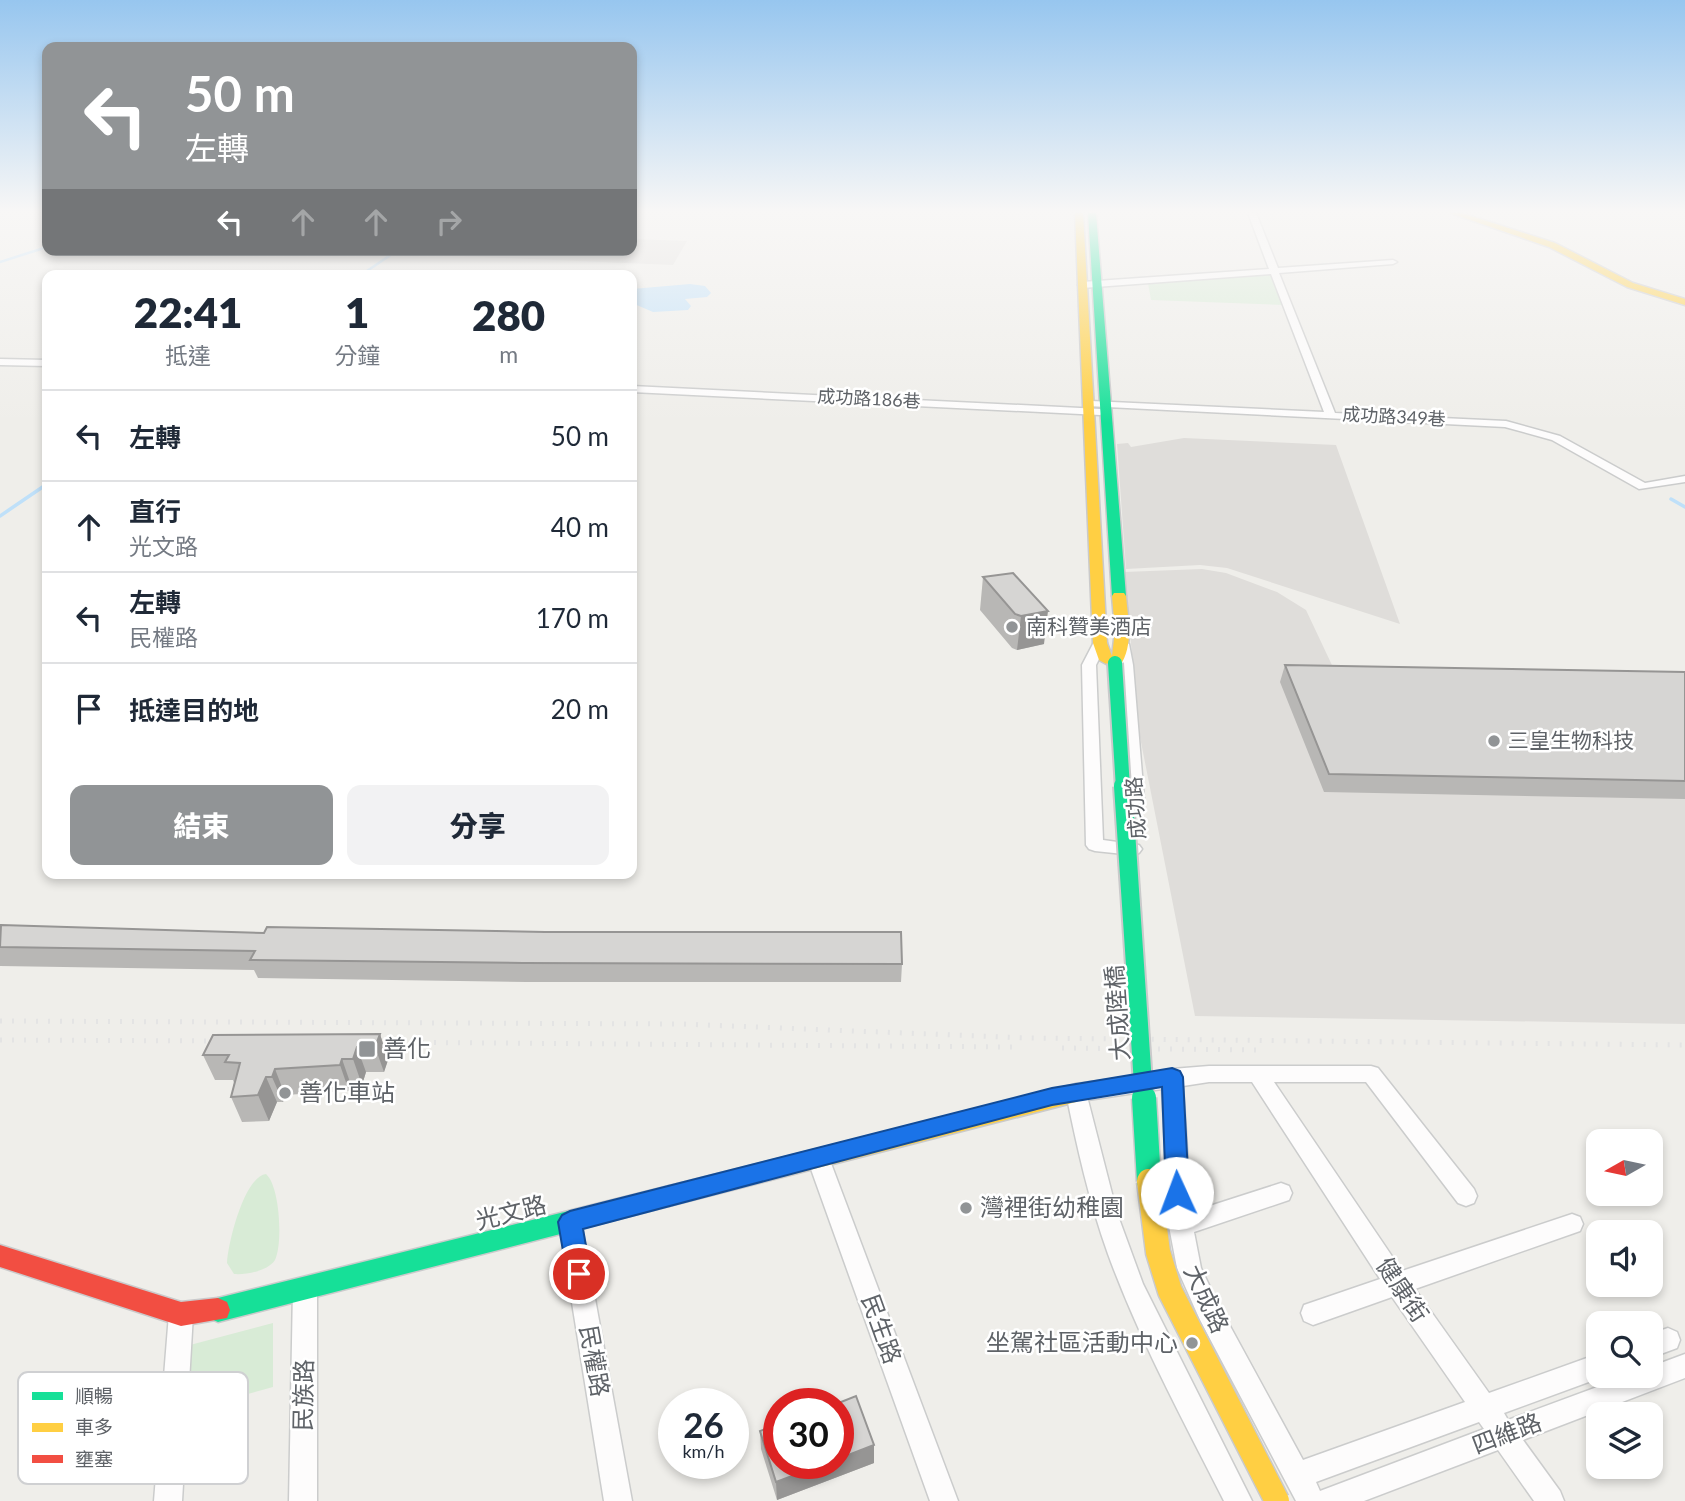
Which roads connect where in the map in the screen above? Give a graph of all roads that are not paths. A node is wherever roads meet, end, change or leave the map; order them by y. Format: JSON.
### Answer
{"nodes":[{"id":1,"x":1113,"y":283,"type":"edge"},
{"id":2,"x":1277,"y":283,"type":"edge"},
{"id":3,"x":1626,"y":283,"type":"edge"},
{"id":4,"x":1089,"y":285,"type":"junction"},
{"id":5,"x":1685,"y":302,"type":"edge"},
{"id":6,"x":0,"y":362,"type":"edge"},
{"id":7,"x":42,"y":363,"type":"edge"},
{"id":8,"x":637,"y":389,"type":"edge"},
{"id":9,"x":1088,"y":408,"type":"junction"},
{"id":10,"x":1106,"y":409,"type":"junction"},
{"id":11,"x":1330,"y":414,"type":"junction"},
{"id":12,"x":1685,"y":479,"type":"edge"},
{"id":13,"x":1100,"y":643,"type":"junction"},
{"id":14,"x":1122,"y":643,"type":"junction"},
{"id":15,"x":1115,"y":663,"type":"junction"},
{"id":16,"x":1258,"y":1075,"type":"junction"},
{"id":17,"x":1172,"y":1077,"type":"junction"},
{"id":18,"x":1076,"y":1093,"type":"junction"},
{"id":19,"x":818,"y":1158,"type":"junction"},
{"id":20,"x":1281,"y":1193,"type":"dead end"},
{"id":21,"x":1466,"y":1196,"type":"dead end"},
{"id":22,"x":570,"y":1222,"type":"junction"},
{"id":23,"x":1572,"y":1224,"type":"dead end"},
{"id":24,"x":1180,"y":1226,"type":"junction"},
{"id":25,"x":0,"y":1256,"type":"edge"},
{"id":26,"x":1397,"y":1284,"type":"junction"},
{"id":27,"x":305,"y":1289,"type":"junction"},
{"id":28,"x":1313,"y":1313,"type":"dead end"},
{"id":29,"x":181,"y":1314,"type":"junction"},
{"id":30,"x":1685,"y":1366,"type":"edge"},
{"id":31,"x":1586,"y":1371,"type":"edge"},
{"id":32,"x":177,"y":1372,"type":"edge"},
{"id":33,"x":1484,"y":1409,"type":"junction"},
{"id":34,"x":1503,"y":1435,"type":"junction"},
{"id":35,"x":1297,"y":1475,"type":"junction"},
{"id":36,"x":303,"y":1501,"type":"edge"},
{"id":37,"x":618,"y":1501,"type":"edge"},
{"id":38,"x":944,"y":1501,"type":"edge"},
{"id":39,"x":1238,"y":1501,"type":"edge"},
{"id":40,"x":1278,"y":1501,"type":"edge"},
{"id":41,"x":1311,"y":1501,"type":"edge"},
{"id":42,"x":1328,"y":1501,"type":"edge"},
{"id":43,"x":1550,"y":1501,"type":"edge"}],
"edges":[{"from":1,"to":4,"type":"street"},
{"from":2,"to":11,"type":"street"},
{"from":3,"to":5,"type":"main road"},
{"from":4,"to":9,"type":"main road","name":"成功路"},
{"from":4,"to":10,"type":"main road","name":"成功路"},
{"from":6,"to":7,"type":"street"},
{"from":8,"to":9,"type":"street","name":"成功路186巷"},
{"from":9,"to":10,"type":"street","name":"成功路349巷"},
{"from":9,"to":13,"type":"main road","name":"成功路"},
{"from":10,"to":11,"type":"street","name":"成功路349巷"},
{"from":10,"to":14,"type":"main road","name":"成功路"},
{"from":11,"to":12,"type":"street","name":"成功路349巷"},
{"from":13,"to":14,"type":"street","name":"成功路"},
{"from":13,"to":15,"type":"main road"},
{"from":14,"to":15,"type":"main road","name":"成功路"},
{"from":15,"to":40,"type":"main road","name":"大成陸橋","bridge":true},
{"from":16,"to":17,"type":"street"},
{"from":16,"to":21,"type":"street"},
{"from":16,"to":26,"type":"street","name":"健康街"},
{"from":17,"to":18,"type":"street"},
{"from":17,"to":24,"type":"street","name":"大成路"},
{"from":18,"to":19,"type":"main road","name":"光文路"},
{"from":18,"to":39,"type":"street"},
{"from":19,"to":22,"type":"main road","name":"光文路"},
{"from":19,"to":38,"type":"street","name":"民生路"},
{"from":20,"to":24,"type":"street"},
{"from":22,"to":27,"type":"main road","name":"光文路"},
{"from":22,"to":37,"type":"street","name":"民權路"},
{"from":23,"to":26,"type":"street"},
{"from":24,"to":35,"type":"street","name":"大成路"},
{"from":25,"to":29,"type":"main road","name":"光文路"},
{"from":26,"to":28,"type":"street"},
{"from":26,"to":33,"type":"street","name":"健康街"},
{"from":27,"to":29,"type":"main road","name":"光文路"},
{"from":27,"to":36,"type":"street","name":"民族路"},
{"from":29,"to":32,"type":"street"},
{"from":30,"to":34,"type":"street","name":"四維路"},
{"from":31,"to":33,"type":"street","name":"四維路"},
{"from":33,"to":34,"type":"street","name":"健康街"},
{"from":33,"to":35,"type":"street","name":"四維路"},
{"from":34,"to":42,"type":"street","name":"四維路"},
{"from":34,"to":43,"type":"street","name":"健康街"},
{"from":35,"to":41,"type":"street","name":"大成路"}]}
